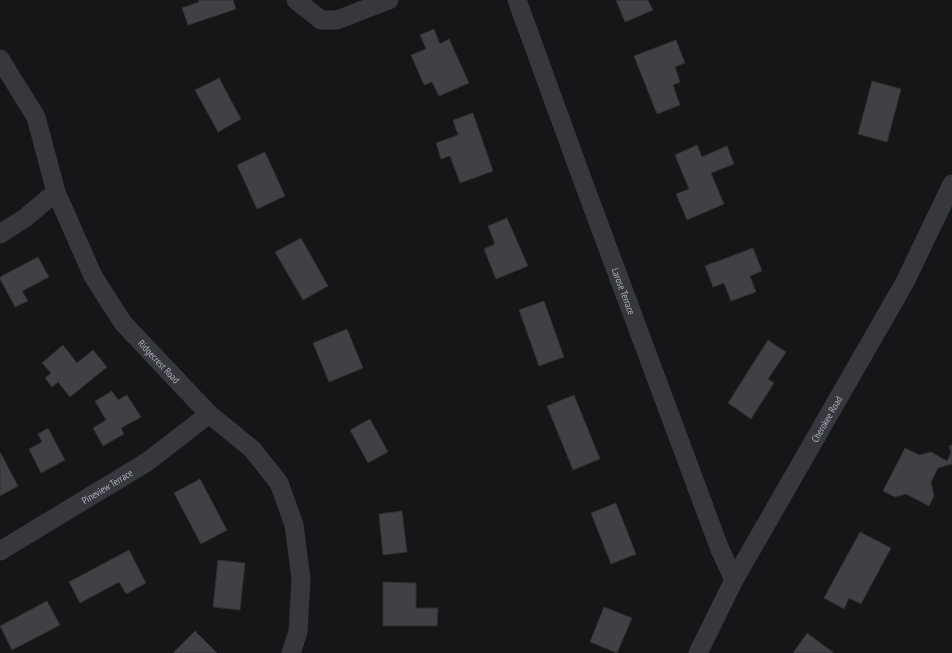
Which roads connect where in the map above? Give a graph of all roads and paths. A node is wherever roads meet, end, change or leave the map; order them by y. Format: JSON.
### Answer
{"nodes":[{"id":1,"x":296,"y":0,"type":"edge"},
{"id":2,"x":389,"y":0,"type":"edge"},
{"id":3,"x":517,"y":0,"type":"edge"},
{"id":4,"x":0,"y":59,"type":"edge"},
{"id":5,"x":952,"y":184,"type":"edge"},
{"id":6,"x":56,"y":192,"type":"junction"},
{"id":7,"x":0,"y":234,"type":"edge"},
{"id":8,"x":210,"y":414,"type":"junction"},
{"id":9,"x":0,"y":551,"type":"edge"},
{"id":10,"x":734,"y":580,"type":"junction"},
{"id":11,"x":291,"y":653,"type":"edge"},
{"id":12,"x":698,"y":653,"type":"edge"}],
"edges":[{"from":1,"to":2,"type":"street"},
{"from":3,"to":10,"type":"street","name":"Larose Terrace"},
{"from":4,"to":6,"type":"street","name":"Ridgecrest Road"},
{"from":5,"to":10,"type":"street","name":"Cherokee Road"},
{"from":6,"to":7,"type":"street"},
{"from":6,"to":8,"type":"street","name":"Ridgecrest Road"},
{"from":8,"to":9,"type":"street","name":"Pineview Terrace"},
{"from":8,"to":11,"type":"street","name":"Ridgecrest Road"},
{"from":10,"to":12,"type":"street","name":"Cherokee Road"}]}
